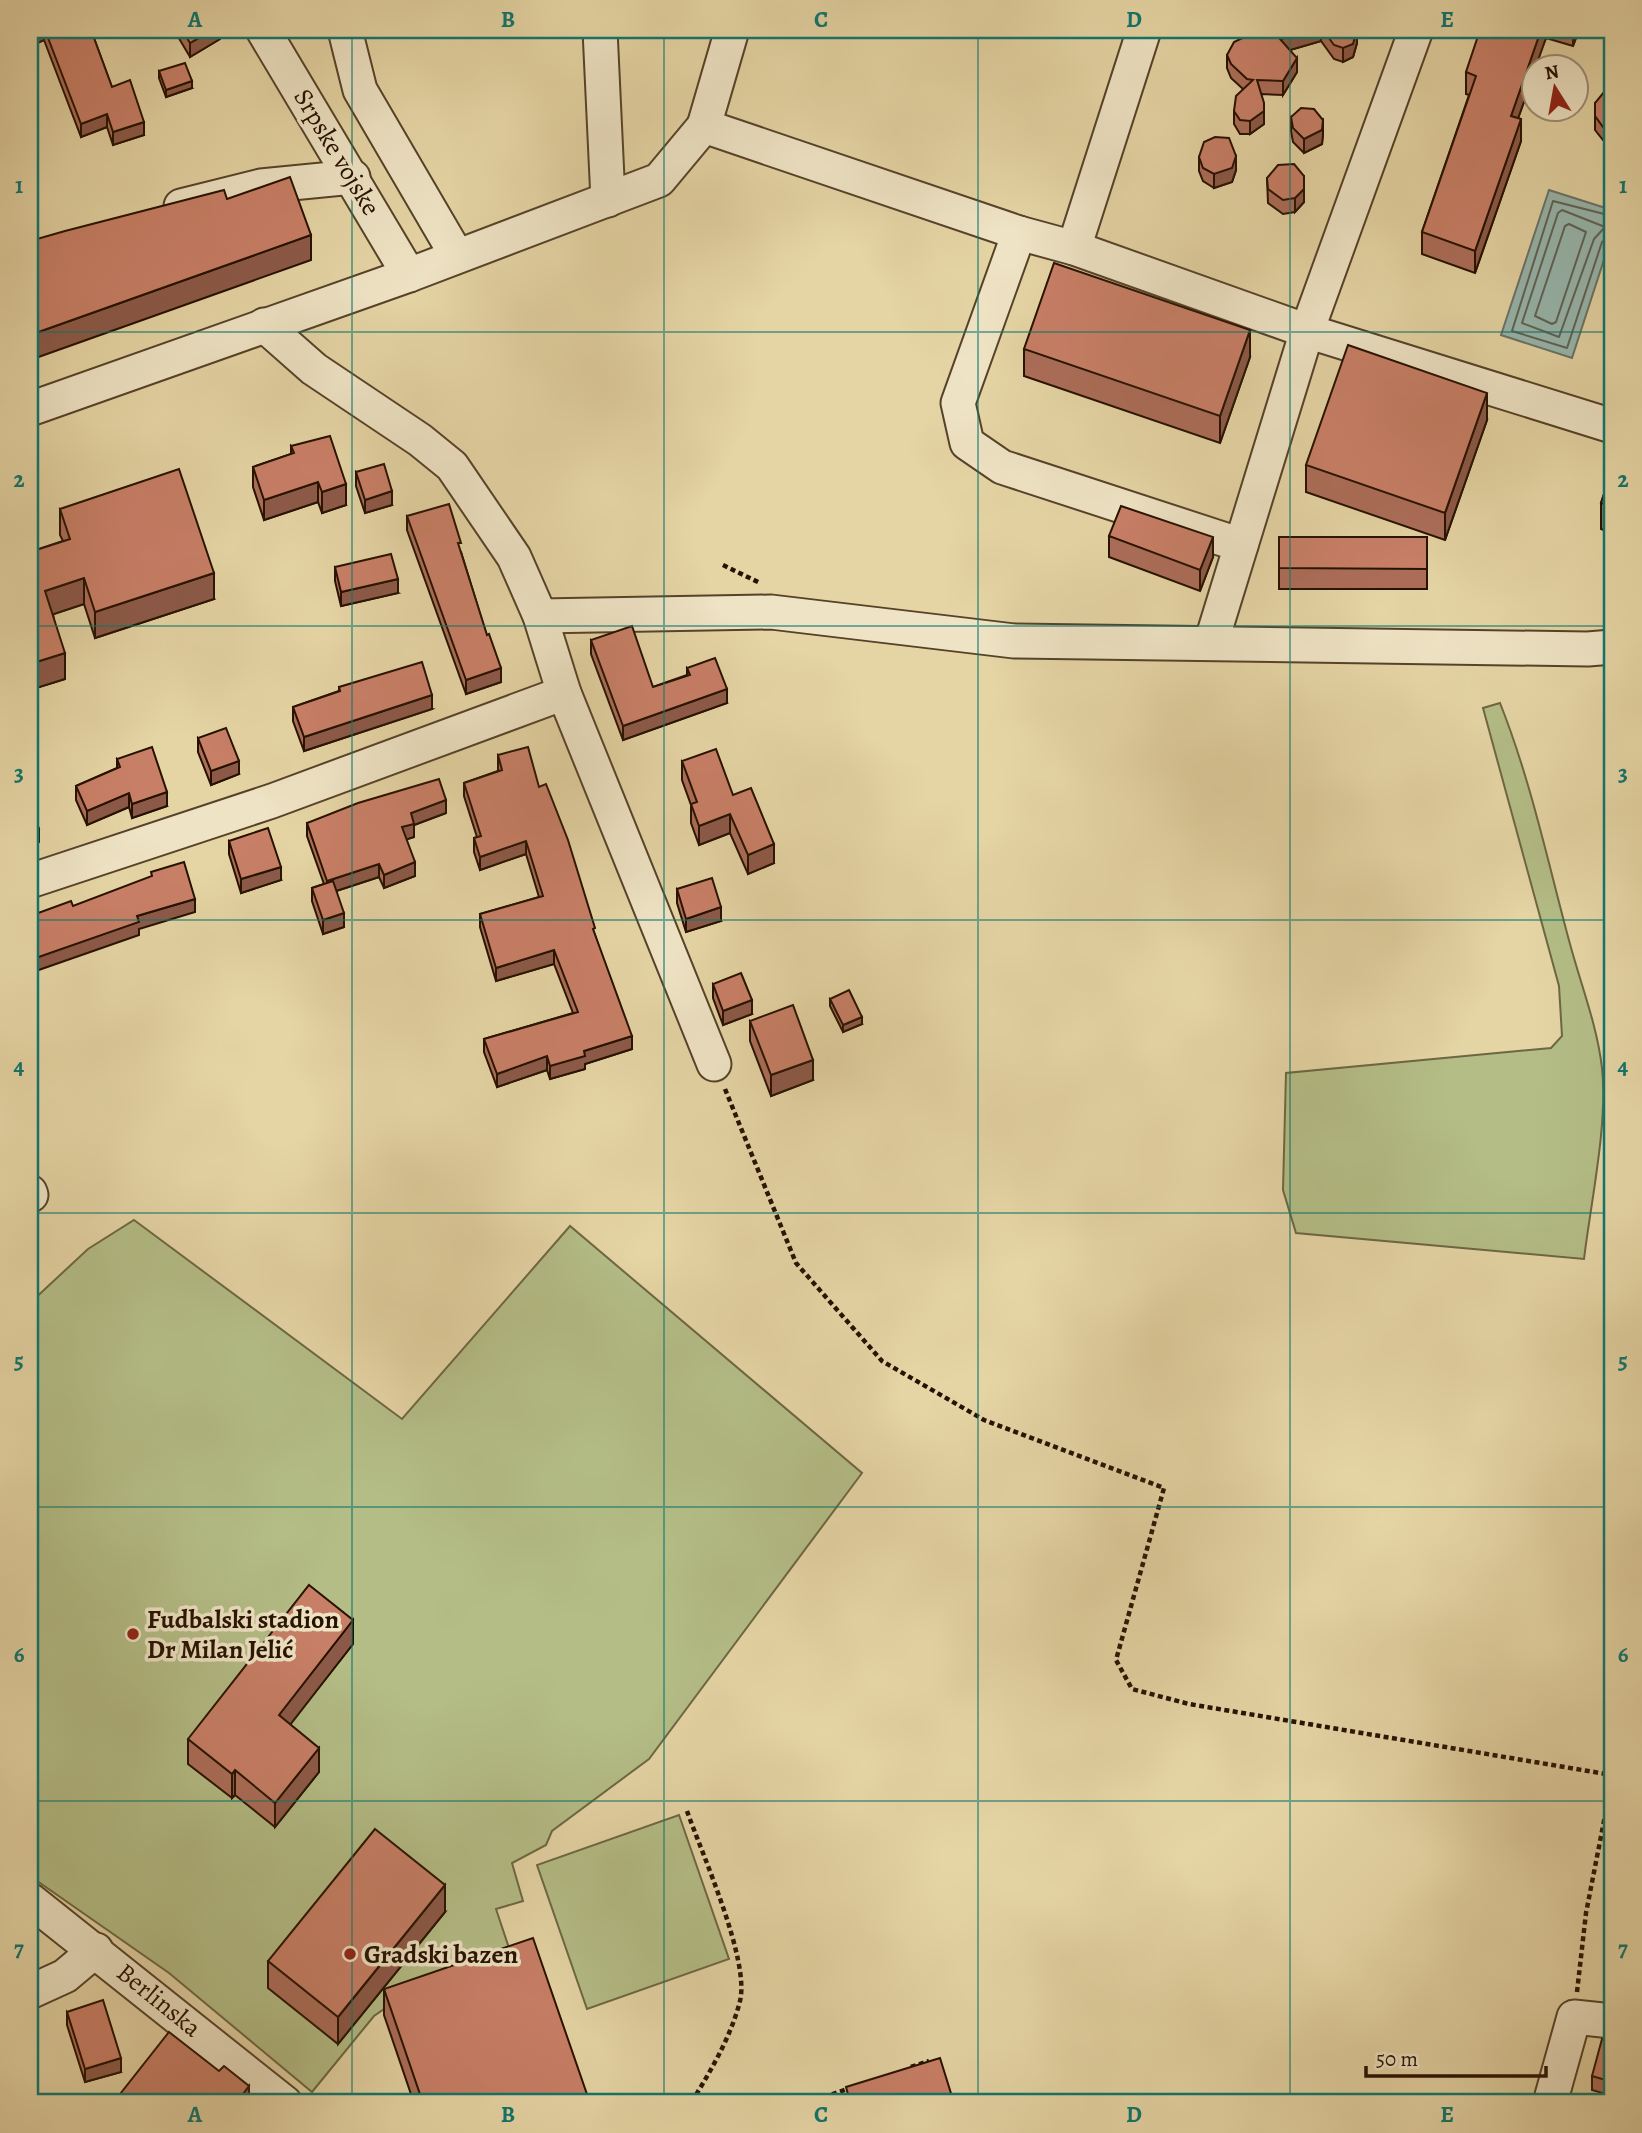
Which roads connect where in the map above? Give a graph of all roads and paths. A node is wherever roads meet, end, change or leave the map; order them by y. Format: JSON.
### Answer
{"nodes":[{"id":1,"x":263,"y":30,"type":"edge"},
{"id":2,"x":345,"y":30,"type":"edge"},
{"id":3,"x":600,"y":30,"type":"edge"},
{"id":4,"x":732,"y":30,"type":"edge"},
{"id":5,"x":1144,"y":30,"type":"edge"},
{"id":6,"x":1416,"y":30,"type":"edge"},
{"id":7,"x":704,"y":126,"type":"junction"},
{"id":8,"x":353,"y":177,"type":"junction"},
{"id":9,"x":608,"y":200,"type":"junction"},
{"id":10,"x":145,"y":215,"type":"edge"},
{"id":11,"x":1019,"y":233,"type":"junction"},
{"id":12,"x":1074,"y":248,"type":"junction"},
{"id":13,"x":457,"y":256,"type":"junction"},
{"id":14,"x":409,"y":275,"type":"junction"},
{"id":15,"x":264,"y":325,"type":"junction"},
{"id":16,"x":1307,"y":331,"type":"junction"},
{"id":17,"x":30,"y":410,"type":"edge"},
{"id":18,"x":1609,"y":415,"type":"edge"},
{"id":19,"x":1241,"y":545,"type":"junction"},
{"id":20,"x":540,"y":616,"type":"junction"},
{"id":21,"x":1211,"y":643,"type":"junction"},
{"id":22,"x":1612,"y":647,"type":"edge"},
{"id":23,"x":564,"y":693,"type":"junction"},
{"id":24,"x":30,"y":881,"type":"edge"},
{"id":25,"x":715,"y":1064,"type":"joint"},
{"id":26,"x":1612,"y":1775,"type":"edge"},
{"id":27,"x":1612,"y":1780,"type":"edge"},
{"id":28,"x":687,"y":1811,"type":"dead end"},
{"id":29,"x":30,"y":1900,"type":"edge"},
{"id":30,"x":96,"y":1950,"type":"junction"},
{"id":31,"x":30,"y":1992,"type":"edge"},
{"id":32,"x":1574,"y":2017,"type":"junction"},
{"id":33,"x":1612,"y":2021,"type":"edge"},
{"id":34,"x":929,"y":2061,"type":"edge"},
{"id":35,"x":906,"y":2069,"type":"edge"},
{"id":36,"x":859,"y":2085,"type":"edge"},
{"id":37,"x":285,"y":2103,"type":"edge"},
{"id":38,"x":691,"y":2103,"type":"edge"},
{"id":39,"x":808,"y":2103,"type":"edge"},
{"id":40,"x":1550,"y":2103,"type":"edge"}],
"edges":[{"from":1,"to":8,"type":"street","name":"Srpske vojske"},
{"from":2,"to":13,"type":"street"},
{"from":3,"to":9,"type":"street"},
{"from":4,"to":7,"type":"street"},
{"from":5,"to":12,"type":"street"},
{"from":6,"to":16,"type":"street"},
{"from":7,"to":9,"type":"street"},
{"from":7,"to":11,"type":"street"},
{"from":8,"to":10,"type":"street"},
{"from":8,"to":14,"type":"street","name":"Srpske vojske"},
{"from":9,"to":13,"type":"street"},
{"from":11,"to":12,"type":"street"},
{"from":11,"to":19,"type":"street"},
{"from":12,"to":16,"type":"street"},
{"from":13,"to":14,"type":"street"},
{"from":14,"to":15,"type":"street"},
{"from":15,"to":17,"type":"street"},
{"from":15,"to":20,"type":"street"},
{"from":16,"to":18,"type":"street"},
{"from":16,"to":19,"type":"street"},
{"from":19,"to":21,"type":"street"},
{"from":20,"to":21,"type":"street"},
{"from":20,"to":23,"type":"street"},
{"from":21,"to":22,"type":"street"},
{"from":23,"to":24,"type":"street"},
{"from":23,"to":25,"type":"street"},
{"from":25,"to":26,"type":"path"},
{"from":27,"to":32,"type":"path"},
{"from":28,"to":38,"type":"path"},
{"from":29,"to":30,"type":"street","name":"Berlinska"},
{"from":30,"to":31,"type":"street"},
{"from":30,"to":37,"type":"street","name":"Berlinska"},
{"from":32,"to":33,"type":"street"},
{"from":32,"to":40,"type":"street"},
{"from":34,"to":35,"type":"path"},
{"from":36,"to":39,"type":"path"}]}
